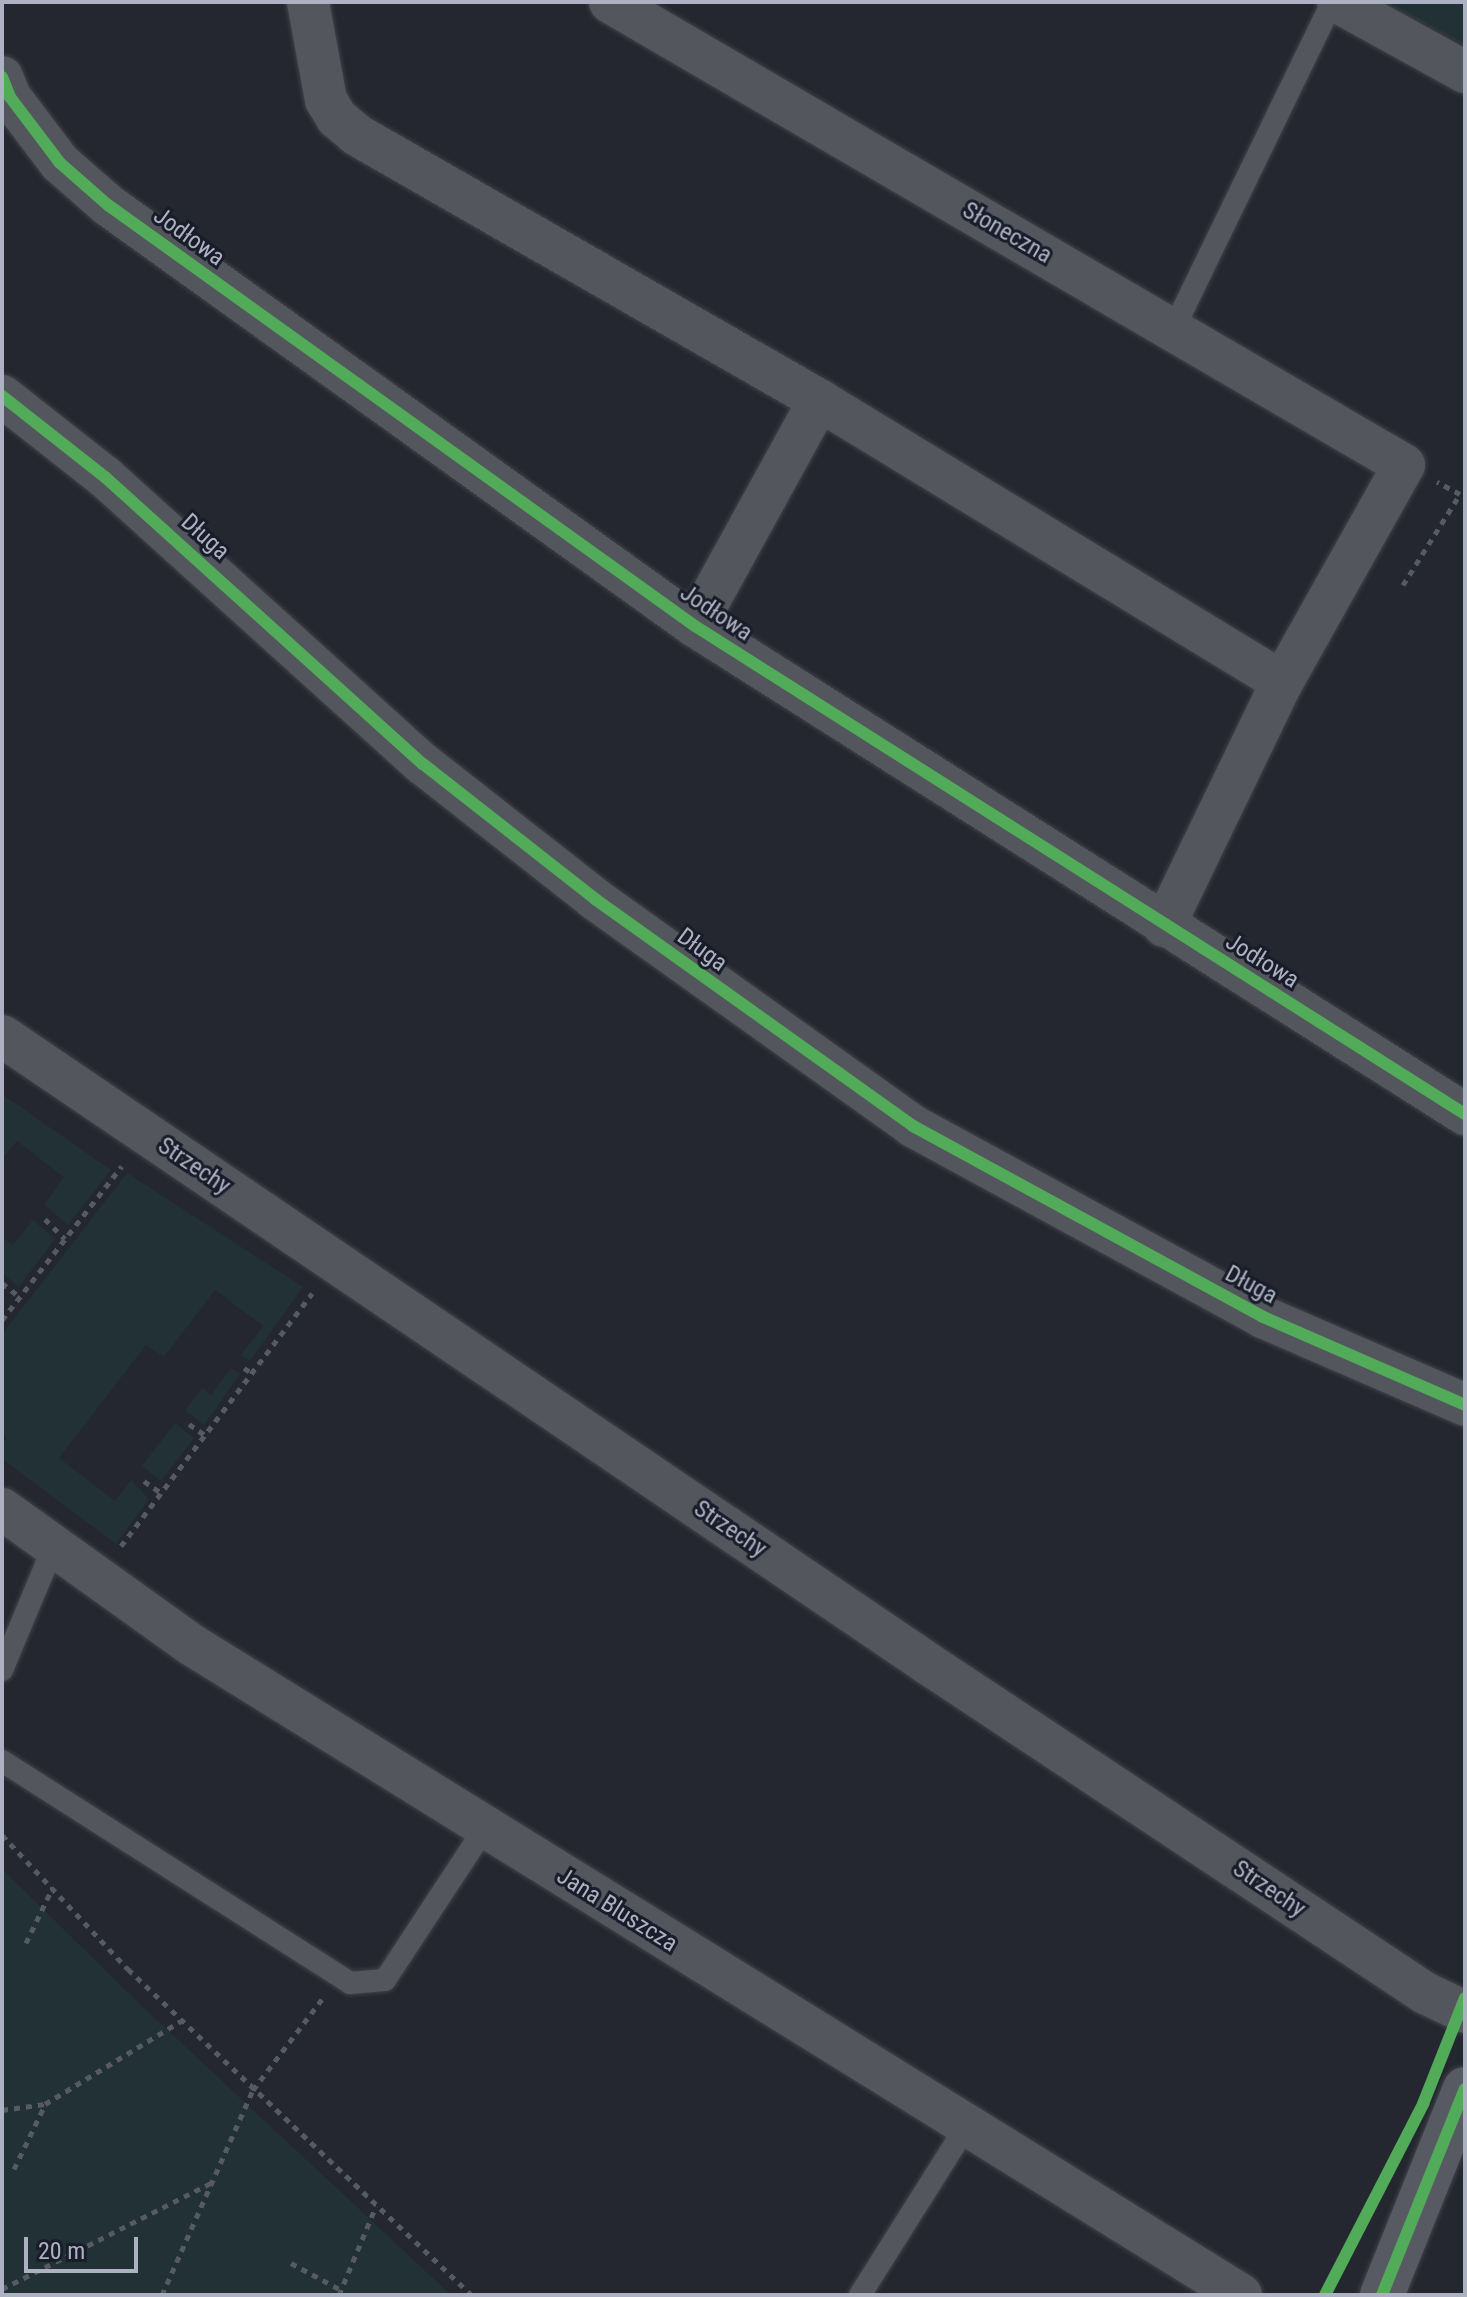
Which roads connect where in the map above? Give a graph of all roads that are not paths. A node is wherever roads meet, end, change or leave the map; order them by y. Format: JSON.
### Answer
{"nodes":[{"id":1,"x":308,"y":2,"type":"edge"},
{"id":2,"x":610,"y":2,"type":"edge"},
{"id":3,"x":1335,"y":2,"type":"edge"},
{"id":4,"x":1465,"y":72,"type":"edge"},
{"id":5,"x":5,"y":93,"type":"edge"},
{"id":6,"x":1173,"y":330,"type":"junction"},
{"id":7,"x":2,"y":396,"type":"edge"},
{"id":8,"x":819,"y":400,"type":"junction"},
{"id":9,"x":695,"y":626,"type":"junction"},
{"id":10,"x":1282,"y":682,"type":"junction"},
{"id":11,"x":1164,"y":926,"type":"junction"},
{"id":12,"x":2,"y":1036,"type":"edge"},
{"id":13,"x":1465,"y":1114,"type":"edge"},
{"id":14,"x":1465,"y":1405,"type":"edge"},
{"id":15,"x":8,"y":1523,"type":"edge"},
{"id":16,"x":53,"y":1548,"type":"junction"},
{"id":17,"x":2,"y":1670,"type":"edge"},
{"id":18,"x":2,"y":1761,"type":"edge"},
{"id":19,"x":485,"y":1828,"type":"junction"},
{"id":20,"x":1465,"y":2012,"type":"edge"},
{"id":21,"x":1465,"y":2089,"type":"edge"},
{"id":22,"x":966,"y":2127,"type":"junction"},
{"id":23,"x":1385,"y":2291,"type":"edge"},
{"id":24,"x":860,"y":2295,"type":"edge"},
{"id":25,"x":1241,"y":2295,"type":"edge"}],
"edges":[{"from":1,"to":8,"type":"street"},
{"from":2,"to":6,"type":"street","name":"Słoneczna"},
{"from":3,"to":4,"type":"street"},
{"from":3,"to":6,"type":"lane"},
{"from":5,"to":9,"type":"street","name":"Jodłowa"},
{"from":6,"to":10,"type":"street","name":"Słoneczna"},
{"from":7,"to":14,"type":"street","name":"Długa"},
{"from":8,"to":9,"type":"street"},
{"from":8,"to":10,"type":"street"},
{"from":9,"to":11,"type":"street","name":"Jodłowa"},
{"from":10,"to":11,"type":"street"},
{"from":11,"to":13,"type":"street","name":"Jodłowa"},
{"from":12,"to":20,"type":"street","name":"Strzechy"},
{"from":15,"to":16,"type":"street","name":"Jana Bluszcza"},
{"from":16,"to":17,"type":"lane"},
{"from":16,"to":19,"type":"street","name":"Jana Bluszcza"},
{"from":18,"to":19,"type":"lane"},
{"from":19,"to":22,"type":"street","name":"Jana Bluszcza"},
{"from":21,"to":23,"type":"street"},
{"from":22,"to":24,"type":"lane"},
{"from":22,"to":25,"type":"street","name":"Jana Bluszcza"}]}
